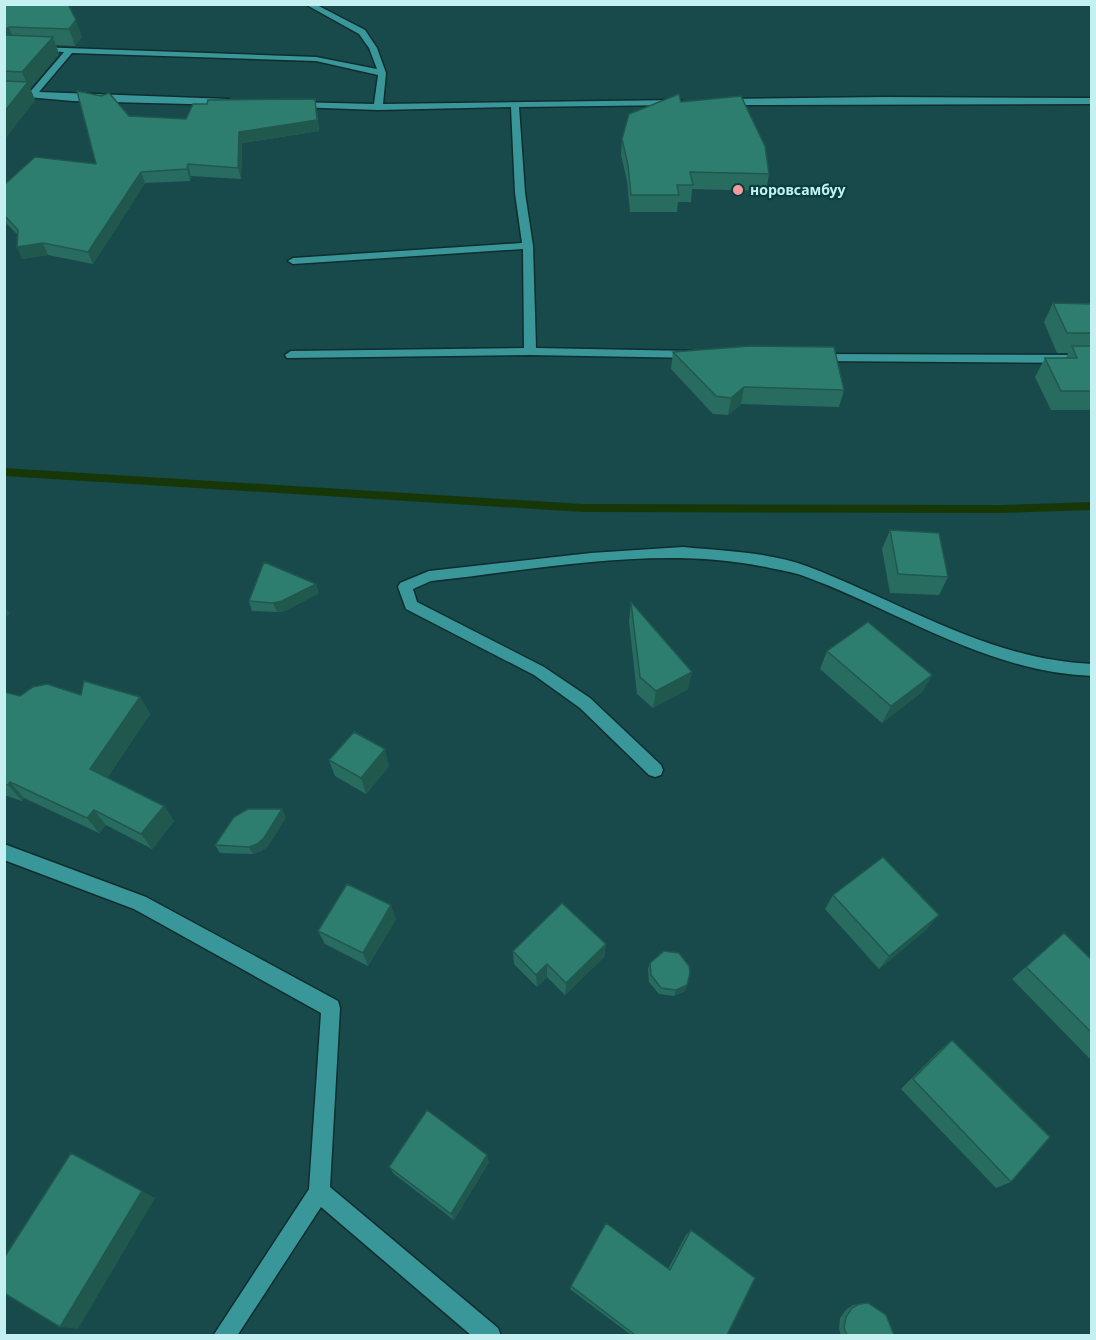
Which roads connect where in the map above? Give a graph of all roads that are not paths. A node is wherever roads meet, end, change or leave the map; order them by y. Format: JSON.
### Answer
{"nodes":[{"id":1,"x":308,"y":4,"type":"edge"},
{"id":2,"x":27,"y":49,"type":"edge"},
{"id":3,"x":70,"y":50,"type":"junction"},
{"id":4,"x":382,"y":73,"type":"junction"},
{"id":5,"x":4,"y":92,"type":"edge"},
{"id":6,"x":32,"y":95,"type":"junction"},
{"id":7,"x":1092,"y":101,"type":"edge"},
{"id":8,"x":691,"y":102,"type":"edge"},
{"id":9,"x":714,"y":102,"type":"edge"},
{"id":10,"x":237,"y":103,"type":"edge"},
{"id":11,"x":284,"y":104,"type":"edge"},
{"id":12,"x":514,"y":106,"type":"junction"},
{"id":13,"x":378,"y":107,"type":"junction"},
{"id":14,"x":528,"y":246,"type":"junction"},
{"id":15,"x":293,"y":261,"type":"dead end"},
{"id":16,"x":530,"y":351,"type":"junction"},
{"id":17,"x":291,"y":355,"type":"dead end"},
{"id":18,"x":706,"y":355,"type":"edge"},
{"id":19,"x":806,"y":358,"type":"edge"},
{"id":20,"x":1092,"y":359,"type":"edge"},
{"id":21,"x":1092,"y":670,"type":"edge"},
{"id":22,"x":655,"y":770,"type":"dead end"},
{"id":23,"x":4,"y":852,"type":"edge"},
{"id":24,"x":319,"y":1192,"type":"junction"},
{"id":25,"x":224,"y":1335,"type":"edge"},
{"id":26,"x":490,"y":1335,"type":"edge"}],
"edges":[{"from":1,"to":4,"type":"street"},
{"from":2,"to":3,"type":"street"},
{"from":3,"to":4,"type":"street"},
{"from":3,"to":6,"type":"street"},
{"from":4,"to":13,"type":"street"},
{"from":5,"to":6,"type":"street"},
{"from":6,"to":10,"type":"street"},
{"from":7,"to":9,"type":"street"},
{"from":8,"to":12,"type":"street"},
{"from":11,"to":13,"type":"street"},
{"from":12,"to":13,"type":"street"},
{"from":12,"to":14,"type":"street"},
{"from":14,"to":15,"type":"street"},
{"from":14,"to":16,"type":"street"},
{"from":16,"to":17,"type":"street"},
{"from":16,"to":18,"type":"street"},
{"from":19,"to":20,"type":"street"},
{"from":21,"to":22,"type":"street"},
{"from":23,"to":24,"type":"street"},
{"from":24,"to":25,"type":"street"},
{"from":24,"to":26,"type":"street"}]}
